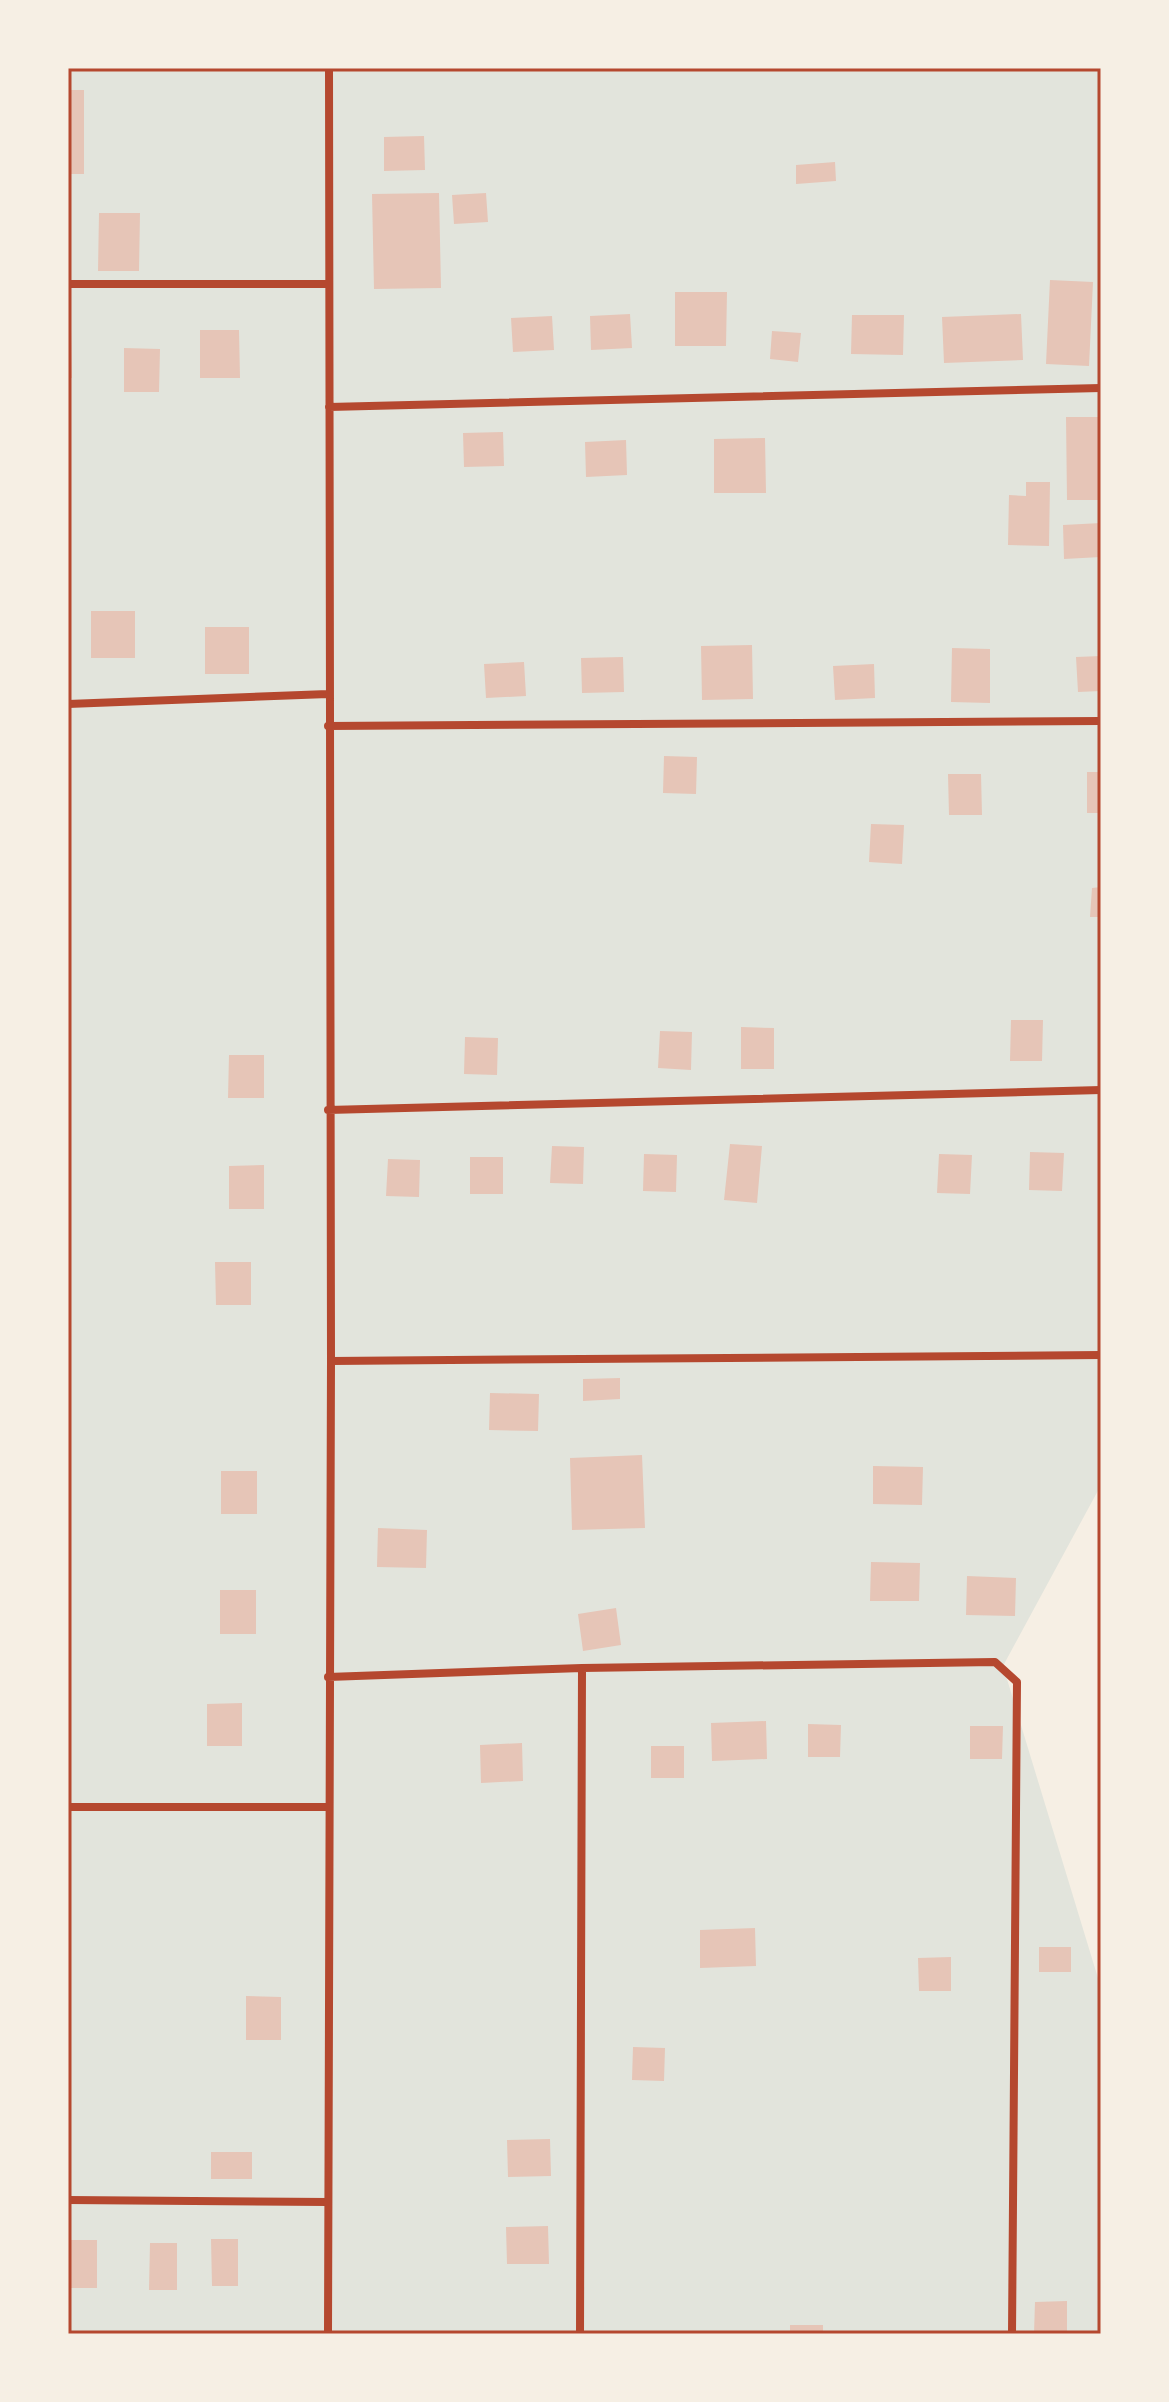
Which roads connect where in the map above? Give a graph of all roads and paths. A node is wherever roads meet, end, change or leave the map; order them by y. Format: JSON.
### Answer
{"nodes":[{"id":1,"x":329,"y":68,"type":"edge"},
{"id":2,"x":68,"y":284,"type":"edge"},
{"id":3,"x":329,"y":284,"type":"junction"},
{"id":4,"x":1101,"y":388,"type":"edge"},
{"id":5,"x":329,"y":407,"type":"junction"},
{"id":6,"x":328,"y":694,"type":"junction"},
{"id":7,"x":68,"y":704,"type":"edge"},
{"id":8,"x":1101,"y":721,"type":"edge"},
{"id":9,"x":328,"y":726,"type":"junction"},
{"id":10,"x":1101,"y":1090,"type":"edge"},
{"id":11,"x":328,"y":1110,"type":"junction"},
{"id":12,"x":1101,"y":1355,"type":"edge"},
{"id":13,"x":331,"y":1361,"type":"junction"},
{"id":14,"x":582,"y":1668,"type":"junction"},
{"id":15,"x":328,"y":1677,"type":"junction"},
{"id":16,"x":68,"y":1807,"type":"edge"},
{"id":17,"x":328,"y":1807,"type":"junction"},
{"id":18,"x":68,"y":2200,"type":"edge"},
{"id":19,"x":328,"y":2202,"type":"junction"},
{"id":20,"x":328,"y":2334,"type":"edge"},
{"id":21,"x":580,"y":2334,"type":"edge"},
{"id":22,"x":1012,"y":2334,"type":"edge"}],
"edges":[{"from":1,"to":3,"type":"street"},
{"from":2,"to":3,"type":"street"},
{"from":3,"to":5,"type":"street"},
{"from":4,"to":5,"type":"street"},
{"from":5,"to":6,"type":"street"},
{"from":6,"to":7,"type":"street"},
{"from":6,"to":9,"type":"street"},
{"from":8,"to":9,"type":"street"},
{"from":9,"to":11,"type":"street"},
{"from":10,"to":11,"type":"street"},
{"from":11,"to":13,"type":"street"},
{"from":12,"to":13,"type":"street"},
{"from":13,"to":15,"type":"street"},
{"from":14,"to":15,"type":"street"},
{"from":14,"to":21,"type":"street"},
{"from":14,"to":22,"type":"street"},
{"from":15,"to":17,"type":"street"},
{"from":16,"to":17,"type":"street"},
{"from":17,"to":19,"type":"street"},
{"from":18,"to":19,"type":"street"},
{"from":19,"to":20,"type":"street"}]}
